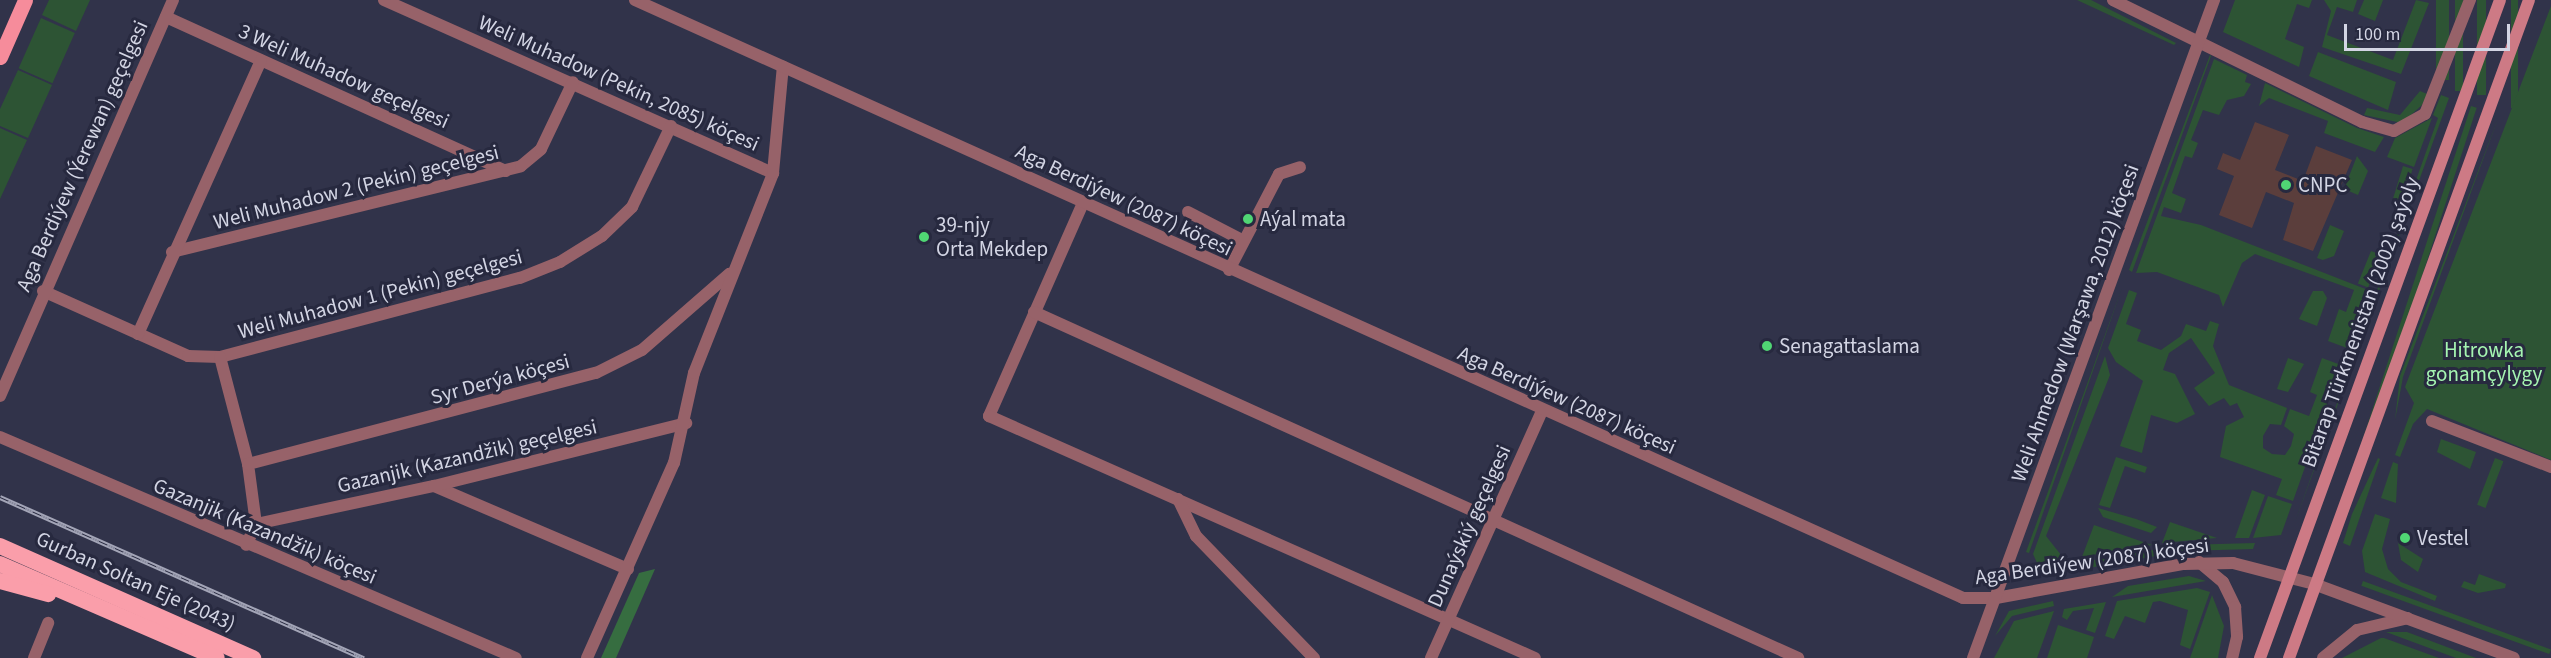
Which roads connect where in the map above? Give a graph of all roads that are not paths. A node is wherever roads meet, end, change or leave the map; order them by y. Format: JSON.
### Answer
{"nodes":[{"id":1,"x":25,"y":0,"type":"edge"},
{"id":2,"x":173,"y":0,"type":"edge"},
{"id":3,"x":384,"y":0,"type":"edge"},
{"id":4,"x":635,"y":0,"type":"edge"},
{"id":5,"x":2113,"y":0,"type":"edge"},
{"id":6,"x":2214,"y":0,"type":"edge"},
{"id":7,"x":2470,"y":0,"type":"edge"},
{"id":8,"x":2500,"y":0,"type":"edge"},
{"id":9,"x":2529,"y":0,"type":"edge"},
{"id":10,"x":166,"y":17,"type":"junction"},
{"id":11,"x":2199,"y":40,"type":"junction"},
{"id":12,"x":0,"y":57,"type":"edge"},
{"id":13,"x":261,"y":60,"type":"junction"},
{"id":14,"x":783,"y":66,"type":"junction"},
{"id":15,"x":573,"y":82,"type":"junction"},
{"id":16,"x":671,"y":126,"type":"junction"},
{"id":17,"x":1300,"y":167,"type":"dead end"},
{"id":18,"x":506,"y":171,"type":"junction"},
{"id":19,"x":772,"y":173,"type":"junction"},
{"id":20,"x":1083,"y":203,"type":"junction"},
{"id":21,"x":1188,"y":212,"type":"dead end"},
{"id":22,"x":1242,"y":240,"type":"junction"},
{"id":23,"x":172,"y":252,"type":"junction"},
{"id":24,"x":1228,"y":270,"type":"junction"},
{"id":25,"x":732,"y":271,"type":"junction"},
{"id":26,"x":42,"y":291,"type":"junction"},
{"id":27,"x":1034,"y":312,"type":"junction"},
{"id":28,"x":138,"y":334,"type":"junction"},
{"id":29,"x":220,"y":357,"type":"junction"},
{"id":30,"x":0,"y":396,"type":"edge"},
{"id":31,"x":1542,"y":411,"type":"junction"},
{"id":32,"x":2432,"y":421,"type":"dead end"},
{"id":33,"x":686,"y":423,"type":"junction"},
{"id":34,"x":0,"y":437,"type":"edge"},
{"id":35,"x":248,"y":464,"type":"junction"},
{"id":36,"x":2551,"y":467,"type":"edge"},
{"id":37,"x":434,"y":486,"type":"junction"},
{"id":38,"x":1178,"y":498,"type":"junction"},
{"id":39,"x":1494,"y":521,"type":"junction"},
{"id":40,"x":256,"y":524,"type":"junction"},
{"id":41,"x":246,"y":545,"type":"junction"},
{"id":42,"x":0,"y":546,"type":"edge"},
{"id":43,"x":2199,"y":562,"type":"junction"},
{"id":44,"x":0,"y":564,"type":"edge"},
{"id":45,"x":627,"y":568,"type":"junction"},
{"id":46,"x":2288,"y":576,"type":"junction"},
{"id":47,"x":0,"y":581,"type":"edge"},
{"id":48,"x":2314,"y":584,"type":"junction"},
{"id":49,"x":1996,"y":598,"type":"junction"},
{"id":50,"x":99,"y":607,"type":"junction"},
{"id":51,"x":2409,"y":618,"type":"junction"},
{"id":52,"x":1449,"y":619,"type":"junction"},
{"id":53,"x":48,"y":622,"type":"dead end"},
{"id":54,"x":34,"y":658,"type":"edge"},
{"id":55,"x":217,"y":658,"type":"edge"},
{"id":56,"x":253,"y":658,"type":"edge"},
{"id":57,"x":516,"y":658,"type":"edge"},
{"id":58,"x":587,"y":658,"type":"edge"},
{"id":59,"x":1314,"y":658,"type":"edge"},
{"id":60,"x":1431,"y":658,"type":"edge"},
{"id":61,"x":1535,"y":658,"type":"edge"},
{"id":62,"x":1798,"y":658,"type":"edge"},
{"id":63,"x":1972,"y":658,"type":"edge"},
{"id":64,"x":2232,"y":658,"type":"edge"},
{"id":65,"x":2260,"y":658,"type":"edge"},
{"id":66,"x":2289,"y":658,"type":"edge"},
{"id":67,"x":2323,"y":658,"type":"edge"},
{"id":68,"x":2514,"y":658,"type":"edge"}],
"edges":[{"from":1,"to":12,"type":"main road"},
{"from":2,"to":10,"type":"street","name":"Aga Berdiýew (Ýerewan) geçelgesi"},
{"from":3,"to":15,"type":"street","name":"Weli Muhadow (Pekin, 2085) köçesi"},
{"from":4,"to":14,"type":"street","name":"Aga Berdiýew (2087) köçesi"},
{"from":5,"to":11,"type":"street"},
{"from":6,"to":11,"type":"street","name":"Weli Ahmedow (Warşawa, 2012) köçesi"},
{"from":7,"to":11,"type":"street"},
{"from":8,"to":46,"type":"main road","name":"Bitarap Türkmenistan (2002) şaýoly"},
{"from":9,"to":48,"type":"main road"},
{"from":10,"to":13,"type":"street","name":"3 Weli Muhadow geçelgesi"},
{"from":10,"to":26,"type":"street","name":"Aga Berdiýew (Ýerewan) geçelgesi"},
{"from":11,"to":49,"type":"street","name":"Weli Ahmedow (Warşawa, 2012) köçesi"},
{"from":13,"to":18,"type":"street","name":"3 Weli Muhadow geçelgesi"},
{"from":13,"to":23,"type":"street"},
{"from":14,"to":19,"type":"street"},
{"from":14,"to":20,"type":"street","name":"Aga Berdiýew (2087) köçesi"},
{"from":15,"to":16,"type":"street","name":"Weli Muhadow (Pekin, 2085) köçesi"},
{"from":15,"to":18,"type":"street","name":"Weli Muhadow 2 (Pekin) geçelgesi"},
{"from":16,"to":19,"type":"street","name":"Weli Muhadow (Pekin, 2085) köçesi"},
{"from":16,"to":29,"type":"street","name":"Weli Muhadow 1 (Pekin) geçelgesi"},
{"from":17,"to":22,"type":"street"},
{"from":18,"to":23,"type":"street","name":"Weli Muhadow 2 (Pekin) geçelgesi"},
{"from":19,"to":25,"type":"street"},
{"from":20,"to":24,"type":"street","name":"Aga Berdiýew (2087) köçesi"},
{"from":20,"to":27,"type":"street"},
{"from":21,"to":22,"type":"street"},
{"from":22,"to":24,"type":"street"},
{"from":23,"to":28,"type":"street"},
{"from":24,"to":31,"type":"street","name":"Aga Berdiýew (2087) köçesi"},
{"from":25,"to":33,"type":"street"},
{"from":25,"to":35,"type":"street","name":"Syr Derýa köçesi"},
{"from":26,"to":28,"type":"street","name":"Weli Muhadow 1 (Pekin) geçelgesi"},
{"from":26,"to":30,"type":"street","name":"Aga Berdiýew (Ýerewan) geçelgesi"},
{"from":27,"to":38,"type":"street"},
{"from":27,"to":39,"type":"street"},
{"from":28,"to":29,"type":"street","name":"Weli Muhadow 1 (Pekin) geçelgesi"},
{"from":29,"to":35,"type":"street"},
{"from":31,"to":39,"type":"street","name":"Dunaýskiý geçelgesi"},
{"from":31,"to":49,"type":"street","name":"Aga Berdiýew (2087) köçesi"},
{"from":32,"to":36,"type":"street"},
{"from":33,"to":37,"type":"street","name":"Gazanjik (Kazandžik) geçelgesi"},
{"from":33,"to":45,"type":"street"},
{"from":34,"to":41,"type":"street","name":"Gazanjik (Kazandžik) köçesi"},
{"from":35,"to":40,"type":"street"},
{"from":37,"to":40,"type":"street","name":"Gazanjik (Kazandžik) geçelgesi"},
{"from":37,"to":45,"type":"street"},
{"from":38,"to":52,"type":"street"},
{"from":38,"to":59,"type":"street"},
{"from":39,"to":52,"type":"street","name":"Dunaýskiý geçelgesi"},
{"from":39,"to":62,"type":"street"},
{"from":40,"to":41,"type":"street"},
{"from":41,"to":57,"type":"street","name":"Gazanjik (Kazandžik) köçesi"},
{"from":42,"to":56,"type":"highway","name":"Gurban Soltan Eje (2043)"},
{"from":43,"to":46,"type":"street","name":"Aga Berdiýew (2087) köçesi"},
{"from":43,"to":49,"type":"street","name":"Aga Berdiýew (2087) köçesi"},
{"from":43,"to":64,"type":"street"},
{"from":44,"to":50,"type":"highway","name":"Gurban Soltan Eje (2043)"},
{"from":45,"to":58,"type":"street"},
{"from":46,"to":48,"type":"street","name":"Aga Berdiýew (2087) köçesi"},
{"from":46,"to":65,"type":"main road","name":"Bitarap Türkmenistan (2002) şaýoly"},
{"from":47,"to":50,"type":"highway"},
{"from":48,"to":51,"type":"street","name":"Aga Berdiýew (2087) köçesi"},
{"from":48,"to":66,"type":"main road"},
{"from":49,"to":63,"type":"street","name":"Weli Ahmedow (Warşawa, 2012) köçesi"},
{"from":50,"to":55,"type":"highway","name":"Gurban Soltan Eje (2043)"},
{"from":51,"to":67,"type":"street"},
{"from":51,"to":68,"type":"street","name":"Aga Berdiýew (2087) köçesi"},
{"from":52,"to":60,"type":"street","name":"Dunaýskiý geçelgesi"},
{"from":52,"to":61,"type":"street"},
{"from":53,"to":54,"type":"street"}]}
